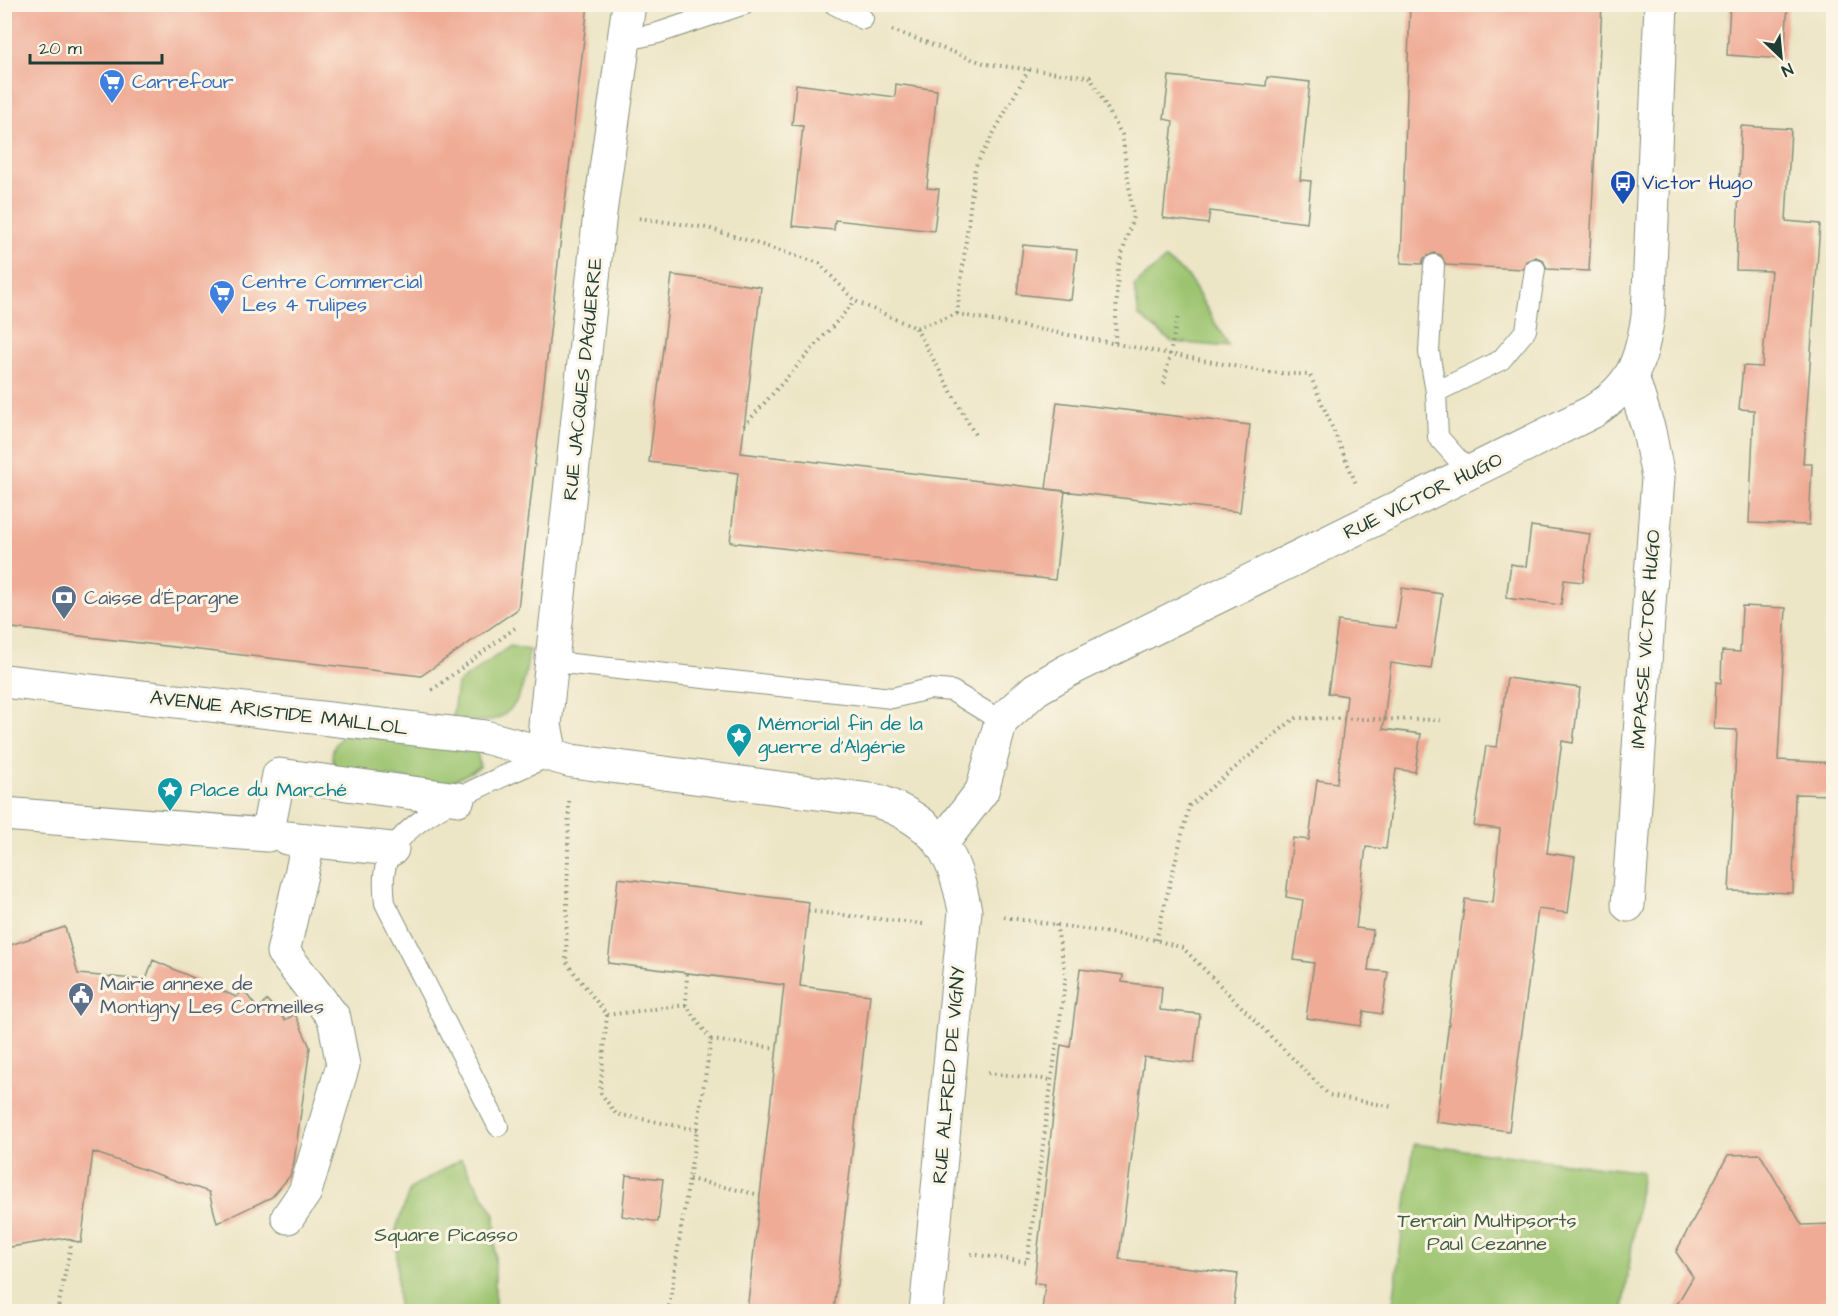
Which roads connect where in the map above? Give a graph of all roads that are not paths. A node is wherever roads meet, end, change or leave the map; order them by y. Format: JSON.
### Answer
{"nodes":[{"id":1,"x":629,"y":4,"type":"edge"},
{"id":2,"x":745,"y":4,"type":"edge"},
{"id":3,"x":834,"y":4,"type":"edge"},
{"id":4,"x":1660,"y":4,"type":"edge"},
{"id":5,"x":863,"y":19,"type":"road end"},
{"id":6,"x":623,"y":41,"type":"junction"},
{"id":7,"x":1434,"y":265,"type":"dead end"},
{"id":8,"x":1535,"y":269,"type":"dead end"},
{"id":9,"x":1632,"y":376,"type":"junction"},
{"id":10,"x":1436,"y":392,"type":"junction"},
{"id":11,"x":1470,"y":473,"type":"junction"},
{"id":12,"x":553,"y":662,"type":"junction"},
{"id":13,"x":4,"y":681,"type":"edge"},
{"id":14,"x":1001,"y":722,"type":"junction"},
{"id":15,"x":551,"y":755,"type":"junction"},
{"id":16,"x":458,"y":800,"type":"junction"},
{"id":17,"x":4,"y":814,"type":"edge"},
{"id":18,"x":267,"y":835,"type":"junction"},
{"id":19,"x":309,"y":840,"type":"junction"},
{"id":20,"x":942,"y":843,"type":"junction"},
{"id":21,"x":392,"y":849,"type":"junction"},
{"id":22,"x":1628,"y":905,"type":"dead end"},
{"id":23,"x":498,"y":1126,"type":"dead end"},
{"id":24,"x":288,"y":1218,"type":"dead end"},
{"id":25,"x":926,"y":1311,"type":"edge"}],
"edges":[{"from":1,"to":6,"type":"street","name":"RUE JACQUES DAGUERRE"},
{"from":2,"to":6,"type":"lane"},
{"from":3,"to":5,"type":"lane"},
{"from":4,"to":9,"type":"street","name":"RUE VICTOR HUGO"},
{"from":6,"to":12,"type":"street","name":"RUE JACQUES DAGUERRE"},
{"from":7,"to":10,"type":"lane"},
{"from":8,"to":10,"type":"lane"},
{"from":9,"to":11,"type":"street","name":"RUE VICTOR HUGO"},
{"from":9,"to":22,"type":"street","name":"IMPASSE VICTOR HUGO"},
{"from":10,"to":11,"type":"lane"},
{"from":11,"to":14,"type":"street","name":"RUE VICTOR HUGO"},
{"from":12,"to":14,"type":"lane"},
{"from":12,"to":15,"type":"street","name":"RUE JACQUES DAGUERRE"},
{"from":13,"to":15,"type":"street","name":"AVENUE ARISTIDE MAILLOL"},
{"from":14,"to":20,"type":"street"},
{"from":15,"to":16,"type":"lane"},
{"from":15,"to":20,"type":"street","name":"AVENUE ARISTIDE MAILLOL"},
{"from":16,"to":18,"type":"street"},
{"from":16,"to":21,"type":"lane"},
{"from":17,"to":18,"type":"street"},
{"from":18,"to":19,"type":"street"},
{"from":19,"to":21,"type":"street"},
{"from":19,"to":24,"type":"street"},
{"from":20,"to":25,"type":"street","name":"RUE ALFRED DE VIGNY"},
{"from":21,"to":23,"type":"lane"}]}
